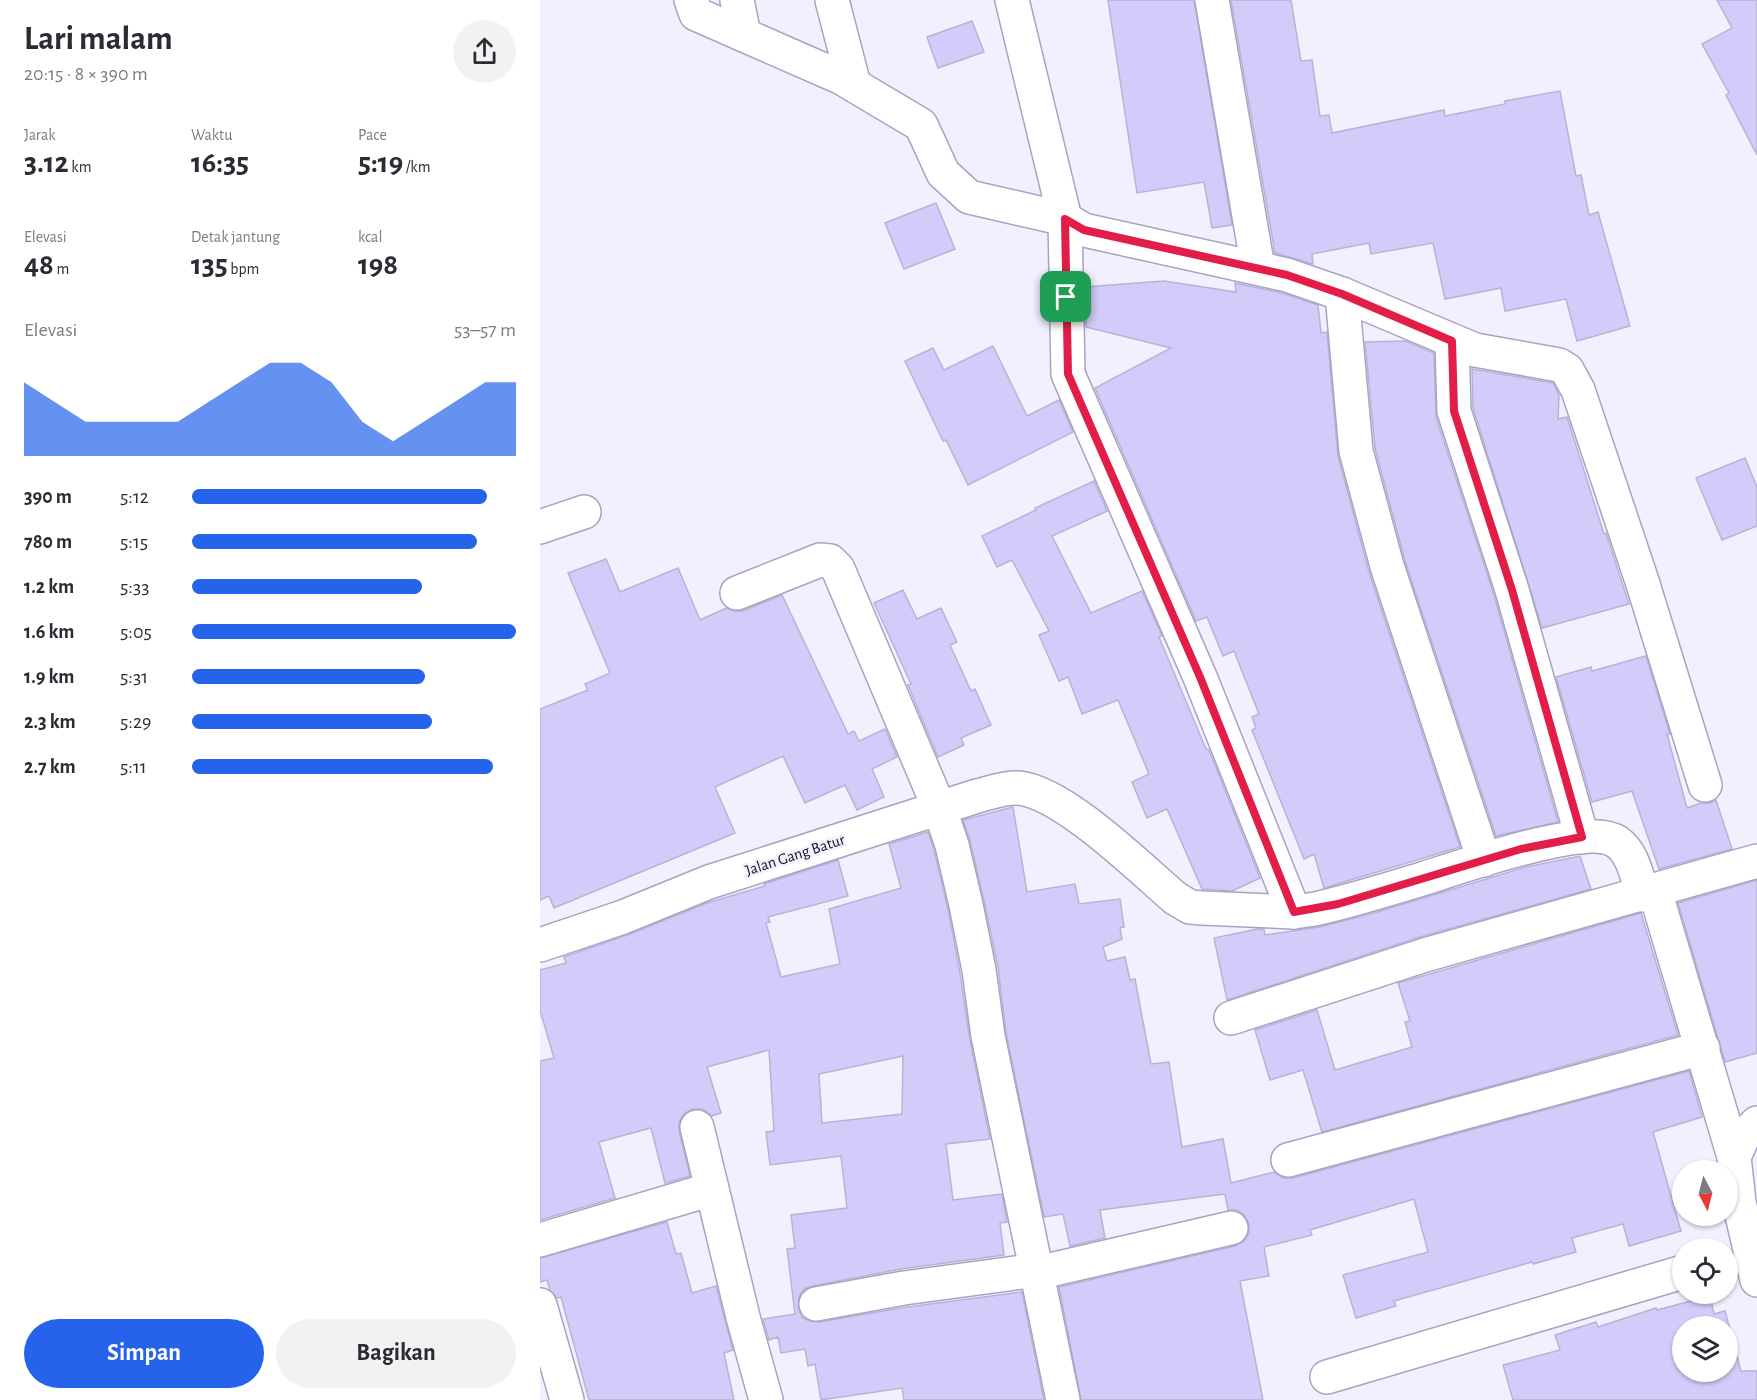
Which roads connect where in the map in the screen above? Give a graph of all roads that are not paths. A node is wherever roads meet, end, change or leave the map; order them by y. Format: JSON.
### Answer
{"nodes":[{"id":1,"x":692,"y":0,"type":"edge"},
{"id":2,"x":736,"y":0,"type":"edge"},
{"id":3,"x":832,"y":0,"type":"edge"},
{"id":4,"x":1012,"y":0,"type":"edge"},
{"id":5,"x":1212,"y":0,"type":"edge"},
{"id":6,"x":744,"y":35,"type":"junction"},
{"id":7,"x":854,"y":85,"type":"junction"},
{"id":8,"x":1065,"y":219,"type":"junction"},
{"id":9,"x":1258,"y":268,"type":"junction"},
{"id":10,"x":1342,"y":294,"type":"junction"},
{"id":11,"x":1452,"y":341,"type":"junction"},
{"id":12,"x":584,"y":512,"type":"dead end"},
{"id":13,"x":540,"y":526,"type":"edge"},
{"id":14,"x":737,"y":593,"type":"dead end"},
{"id":15,"x":1705,"y":785,"type":"dead end"},
{"id":16,"x":940,"y":810,"type":"junction"},
{"id":17,"x":1582,"y":837,"type":"junction"},
{"id":18,"x":1484,"y":860,"type":"junction"},
{"id":19,"x":1757,"y":861,"type":"edge"},
{"id":20,"x":1649,"y":893,"type":"junction"},
{"id":21,"x":1294,"y":912,"type":"junction"},
{"id":22,"x":540,"y":945,"type":"edge"},
{"id":23,"x":1231,"y":1018,"type":"dead end"},
{"id":24,"x":1703,"y":1048,"type":"junction"},
{"id":25,"x":1757,"y":1123,"type":"edge"},
{"id":26,"x":697,"y":1126,"type":"dead end"},
{"id":27,"x":1734,"y":1157,"type":"junction"},
{"id":28,"x":1288,"y":1160,"type":"dead end"},
{"id":29,"x":712,"y":1189,"type":"junction"},
{"id":30,"x":1231,"y":1228,"type":"dead end"},
{"id":31,"x":540,"y":1240,"type":"edge"},
{"id":32,"x":1745,"y":1264,"type":"edge"},
{"id":33,"x":1037,"y":1271,"type":"junction"},
{"id":34,"x":1672,"y":1275,"type":"edge"},
{"id":35,"x":816,"y":1304,"type":"dead end"},
{"id":36,"x":540,"y":1305,"type":"edge"},
{"id":37,"x":1327,"y":1377,"type":"dead end"},
{"id":38,"x":567,"y":1400,"type":"edge"},
{"id":39,"x":766,"y":1400,"type":"edge"},
{"id":40,"x":1063,"y":1400,"type":"edge"}],
"edges":[{"from":1,"to":6,"type":"street"},
{"from":2,"to":6,"type":"street"},
{"from":3,"to":7,"type":"street"},
{"from":4,"to":8,"type":"street"},
{"from":5,"to":9,"type":"street"},
{"from":6,"to":7,"type":"street"},
{"from":7,"to":8,"type":"street"},
{"from":8,"to":9,"type":"street"},
{"from":8,"to":21,"type":"street"},
{"from":9,"to":10,"type":"street"},
{"from":10,"to":11,"type":"street"},
{"from":10,"to":18,"type":"street"},
{"from":11,"to":15,"type":"street"},
{"from":11,"to":17,"type":"street"},
{"from":12,"to":13,"type":"street"},
{"from":14,"to":16,"type":"street"},
{"from":16,"to":21,"type":"street","name":"Jalan Gang Batur"},
{"from":16,"to":22,"type":"street","name":"Jalan Gang Batur"},
{"from":16,"to":33,"type":"street"},
{"from":17,"to":18,"type":"street","name":"Jalan Gang Batur"},
{"from":17,"to":20,"type":"street","name":"Jalan Gang Batur"},
{"from":18,"to":21,"type":"street","name":"Jalan Gang Batur"},
{"from":19,"to":20,"type":"street"},
{"from":20,"to":23,"type":"street"},
{"from":20,"to":24,"type":"street"},
{"from":24,"to":27,"type":"street"},
{"from":24,"to":28,"type":"street"},
{"from":25,"to":27,"type":"street"},
{"from":26,"to":29,"type":"street"},
{"from":27,"to":32,"type":"street"},
{"from":29,"to":31,"type":"street"},
{"from":29,"to":39,"type":"street"},
{"from":30,"to":33,"type":"street"},
{"from":33,"to":35,"type":"street"},
{"from":33,"to":40,"type":"street"},
{"from":34,"to":37,"type":"street"},
{"from":36,"to":38,"type":"street"}]}
